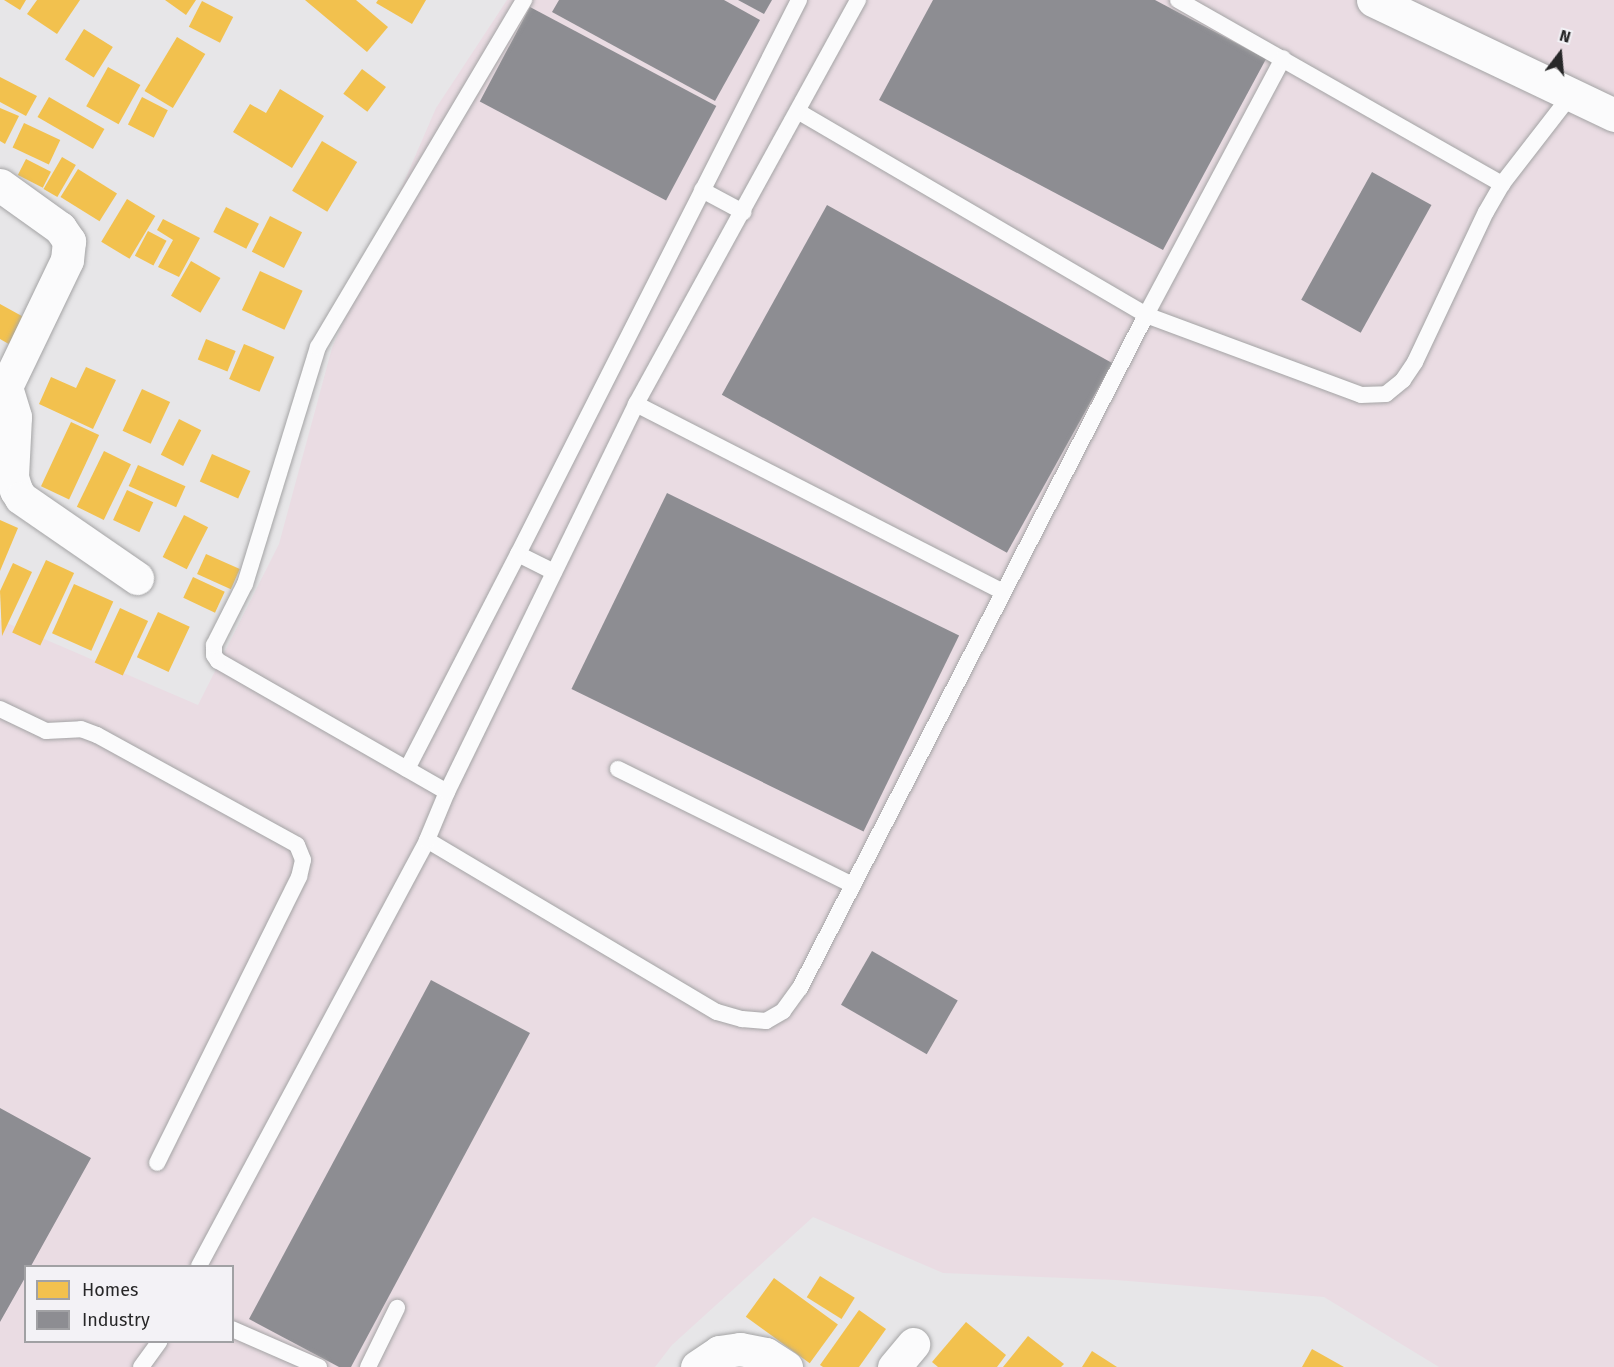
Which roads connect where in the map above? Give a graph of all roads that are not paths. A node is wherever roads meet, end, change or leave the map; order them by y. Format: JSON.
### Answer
{"nodes":[{"id":1,"x":524,"y":0,"type":"edge"},
{"id":2,"x":799,"y":0,"type":"edge"},
{"id":3,"x":858,"y":0,"type":"edge"},
{"id":4,"x":1178,"y":0,"type":"edge"},
{"id":5,"x":1373,"y":0,"type":"edge"},
{"id":6,"x":1283,"y":58,"type":"junction"},
{"id":7,"x":1571,"y":95,"type":"junction"},
{"id":8,"x":799,"y":112,"type":"junction"},
{"id":9,"x":1614,"y":115,"type":"edge"},
{"id":10,"x":1502,"y":184,"type":"junction"},
{"id":11,"x":0,"y":185,"type":"edge"},
{"id":12,"x":702,"y":190,"type":"junction"},
{"id":13,"x":743,"y":212,"type":"junction"},
{"id":14,"x":1146,"y":315,"type":"junction"},
{"id":15,"x":3,"y":386,"type":"edge"},
{"id":16,"x":636,"y":404,"type":"junction"},
{"id":17,"x":518,"y":554,"type":"junction"},
{"id":18,"x":554,"y":572,"type":"junction"},
{"id":19,"x":137,"y":578,"type":"dead end"},
{"id":20,"x":1003,"y":592,"type":"junction"},
{"id":21,"x":0,"y":709,"type":"edge"},
{"id":22,"x":407,"y":769,"type":"junction"},
{"id":23,"x":618,"y":769,"type":"dead end"},
{"id":24,"x":447,"y":792,"type":"junction"},
{"id":25,"x":427,"y":840,"type":"junction"},
{"id":26,"x":853,"y":885,"type":"junction"},
{"id":27,"x":157,"y":1163,"type":"dead end"},
{"id":28,"x":200,"y":1265,"type":"edge"},
{"id":29,"x":397,"y":1308,"type":"dead end"},
{"id":30,"x":234,"y":1330,"type":"edge"},
{"id":31,"x":158,"y":1343,"type":"edge"},
{"id":32,"x":141,"y":1367,"type":"edge"},
{"id":33,"x":319,"y":1367,"type":"edge"},
{"id":34,"x":368,"y":1367,"type":"edge"},
{"id":35,"x":697,"y":1367,"type":"edge"},
{"id":36,"x":786,"y":1367,"type":"edge"}],
"edges":[{"from":1,"to":22,"type":"lane"},
{"from":2,"to":12,"type":"lane"},
{"from":3,"to":8,"type":"lane"},
{"from":4,"to":6,"type":"lane"},
{"from":5,"to":7,"type":"street"},
{"from":6,"to":10,"type":"lane"},
{"from":6,"to":14,"type":"lane"},
{"from":7,"to":9,"type":"street"},
{"from":7,"to":10,"type":"lane"},
{"from":8,"to":13,"type":"lane"},
{"from":8,"to":14,"type":"lane"},
{"from":10,"to":14,"type":"lane"},
{"from":11,"to":15,"type":"street"},
{"from":12,"to":13,"type":"lane"},
{"from":12,"to":17,"type":"lane"},
{"from":13,"to":16,"type":"lane"},
{"from":14,"to":20,"type":"lane"},
{"from":15,"to":19,"type":"street"},
{"from":16,"to":18,"type":"lane"},
{"from":16,"to":20,"type":"lane"},
{"from":17,"to":18,"type":"lane"},
{"from":17,"to":22,"type":"lane"},
{"from":18,"to":24,"type":"lane"},
{"from":20,"to":26,"type":"lane"},
{"from":21,"to":27,"type":"lane"},
{"from":22,"to":24,"type":"lane"},
{"from":23,"to":26,"type":"lane"},
{"from":24,"to":25,"type":"lane"},
{"from":25,"to":26,"type":"lane"},
{"from":25,"to":28,"type":"lane"},
{"from":29,"to":34,"type":"lane"},
{"from":30,"to":33,"type":"lane"},
{"from":31,"to":32,"type":"lane"},
{"from":35,"to":36,"type":"street"}]}
